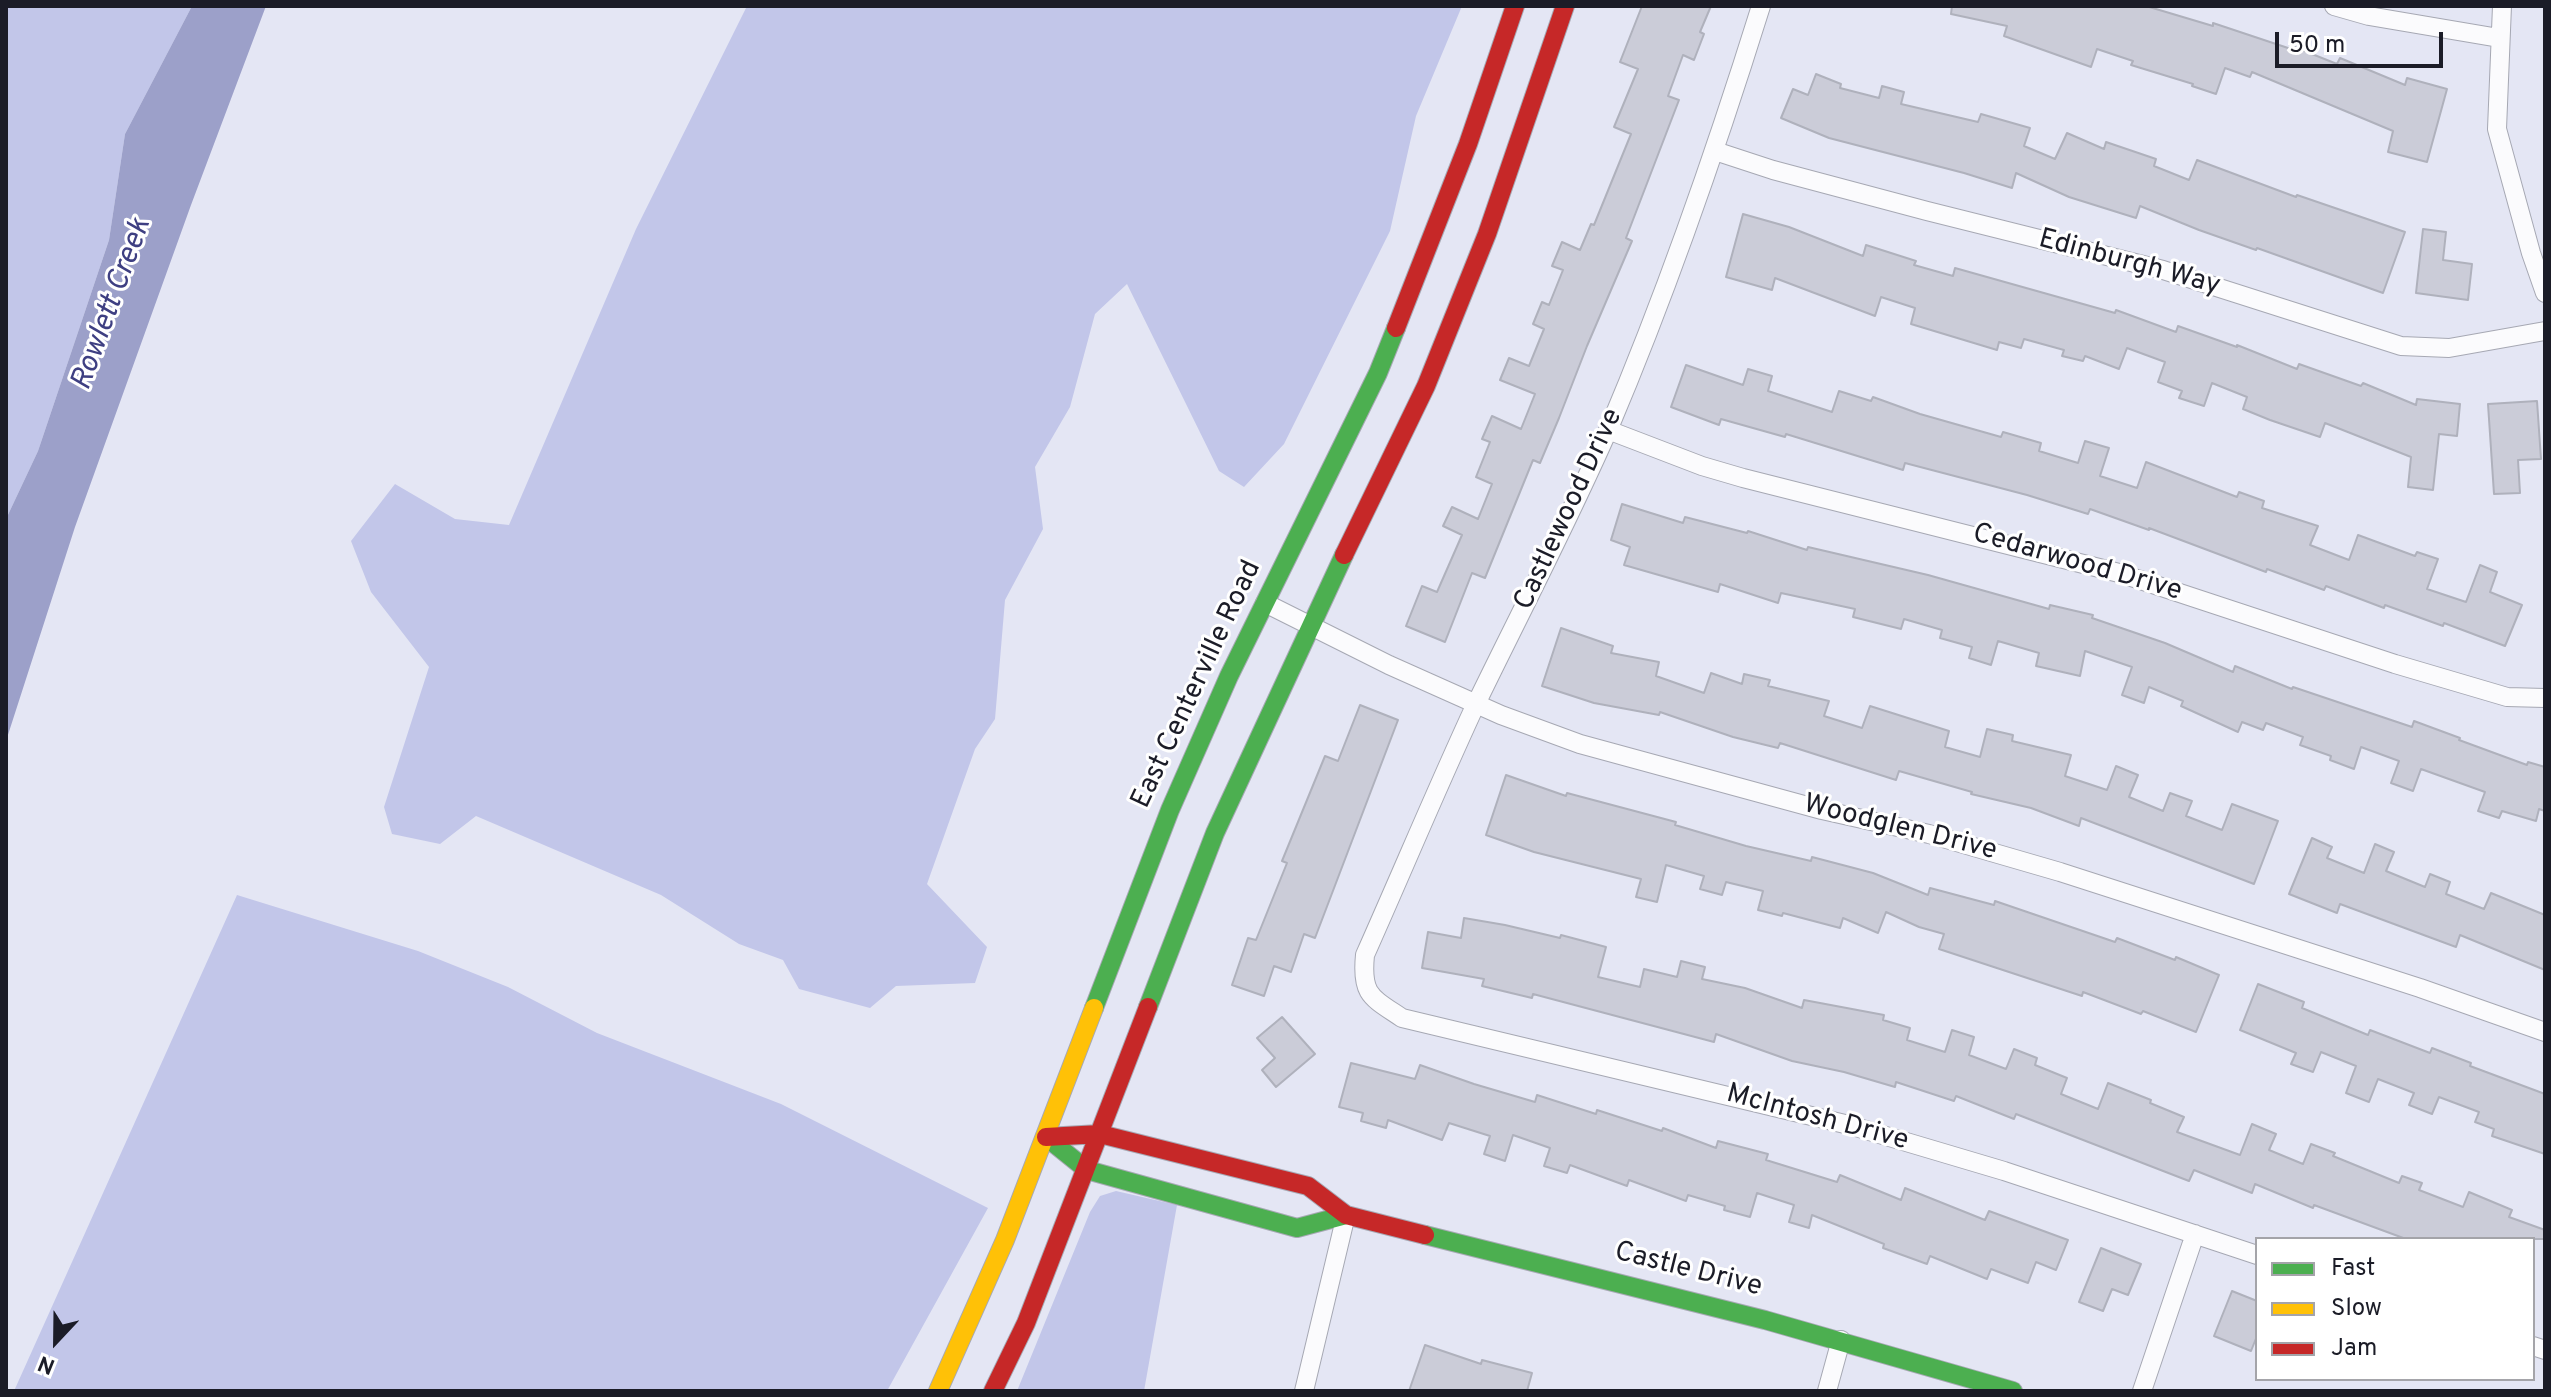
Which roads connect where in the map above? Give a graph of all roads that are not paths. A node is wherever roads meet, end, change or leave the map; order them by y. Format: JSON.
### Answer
{"nodes":[{"id":1,"x":1515,"y":6,"type":"edge"},
{"id":2,"x":1565,"y":6,"type":"edge"},
{"id":3,"x":1761,"y":6,"type":"edge"},
{"id":4,"x":2334,"y":6,"type":"edge"},
{"id":5,"x":2502,"y":6,"type":"edge"},
{"id":6,"x":2499,"y":38,"type":"junction"},
{"id":7,"x":1715,"y":151,"type":"junction"},
{"id":8,"x":2545,"y":293,"type":"edge"},
{"id":9,"x":2545,"y":331,"type":"edge"},
{"id":10,"x":1608,"y":430,"type":"junction"},
{"id":11,"x":1265,"y":603,"type":"junction"},
{"id":12,"x":1309,"y":626,"type":"junction"},
{"id":13,"x":2545,"y":698,"type":"edge"},
{"id":14,"x":1477,"y":704,"type":"junction"},
{"id":15,"x":1375,"y":1000,"type":"joint"},
{"id":16,"x":2545,"y":1032,"type":"edge"},
{"id":17,"x":1100,"y":1134,"type":"junction"},
{"id":18,"x":1046,"y":1137,"type":"junction"},
{"id":19,"x":1087,"y":1170,"type":"junction"},
{"id":20,"x":1346,"y":1215,"type":"junction"},
{"id":21,"x":2195,"y":1234,"type":"junction"},
{"id":22,"x":2255,"y":1254,"type":"edge"},
{"id":23,"x":1841,"y":1340,"type":"junction"},
{"id":24,"x":938,"y":1391,"type":"edge"},
{"id":25,"x":993,"y":1391,"type":"edge"},
{"id":26,"x":1304,"y":1391,"type":"edge"},
{"id":27,"x":1827,"y":1391,"type":"edge"},
{"id":28,"x":2013,"y":1391,"type":"edge"},
{"id":29,"x":2142,"y":1391,"type":"edge"}],
"edges":[{"from":1,"to":11,"type":"main road","name":"East Centerville Road"},
{"from":2,"to":12,"type":"main road"},
{"from":3,"to":7,"type":"street","name":"Castlewood Drive"},
{"from":4,"to":6,"type":"street"},
{"from":5,"to":6,"type":"street"},
{"from":6,"to":8,"type":"street"},
{"from":7,"to":9,"type":"street","name":"Edinburgh Way"},
{"from":7,"to":10,"type":"street","name":"Castlewood Drive"},
{"from":10,"to":13,"type":"street","name":"Cedarwood Drive"},
{"from":10,"to":14,"type":"street","name":"Castlewood Drive"},
{"from":11,"to":12,"type":"street","name":"Woodglen Drive"},
{"from":11,"to":18,"type":"main road","name":"East Centerville Road"},
{"from":12,"to":14,"type":"street","name":"Woodglen Drive"},
{"from":12,"to":17,"type":"main road"},
{"from":14,"to":15,"type":"street","name":"Castlewood Drive"},
{"from":14,"to":16,"type":"street","name":"Woodglen Drive"},
{"from":15,"to":21,"type":"street","name":"McIntosh Drive"},
{"from":17,"to":18,"type":"main road","name":"Castle Drive"},
{"from":17,"to":19,"type":"main road"},
{"from":17,"to":20,"type":"main road","name":"Castle Drive"},
{"from":18,"to":19,"type":"main road","name":"Castle Drive"},
{"from":18,"to":24,"type":"main road","name":"East Centerville Road"},
{"from":19,"to":20,"type":"main road","name":"Castle Drive"},
{"from":19,"to":25,"type":"main road"},
{"from":20,"to":23,"type":"main road","name":"Castle Drive"},
{"from":20,"to":26,"type":"street"},
{"from":21,"to":22,"type":"street","name":"McIntosh Drive"},
{"from":21,"to":29,"type":"street"},
{"from":23,"to":27,"type":"street"},
{"from":23,"to":28,"type":"main road","name":"Castle Drive"}]}
